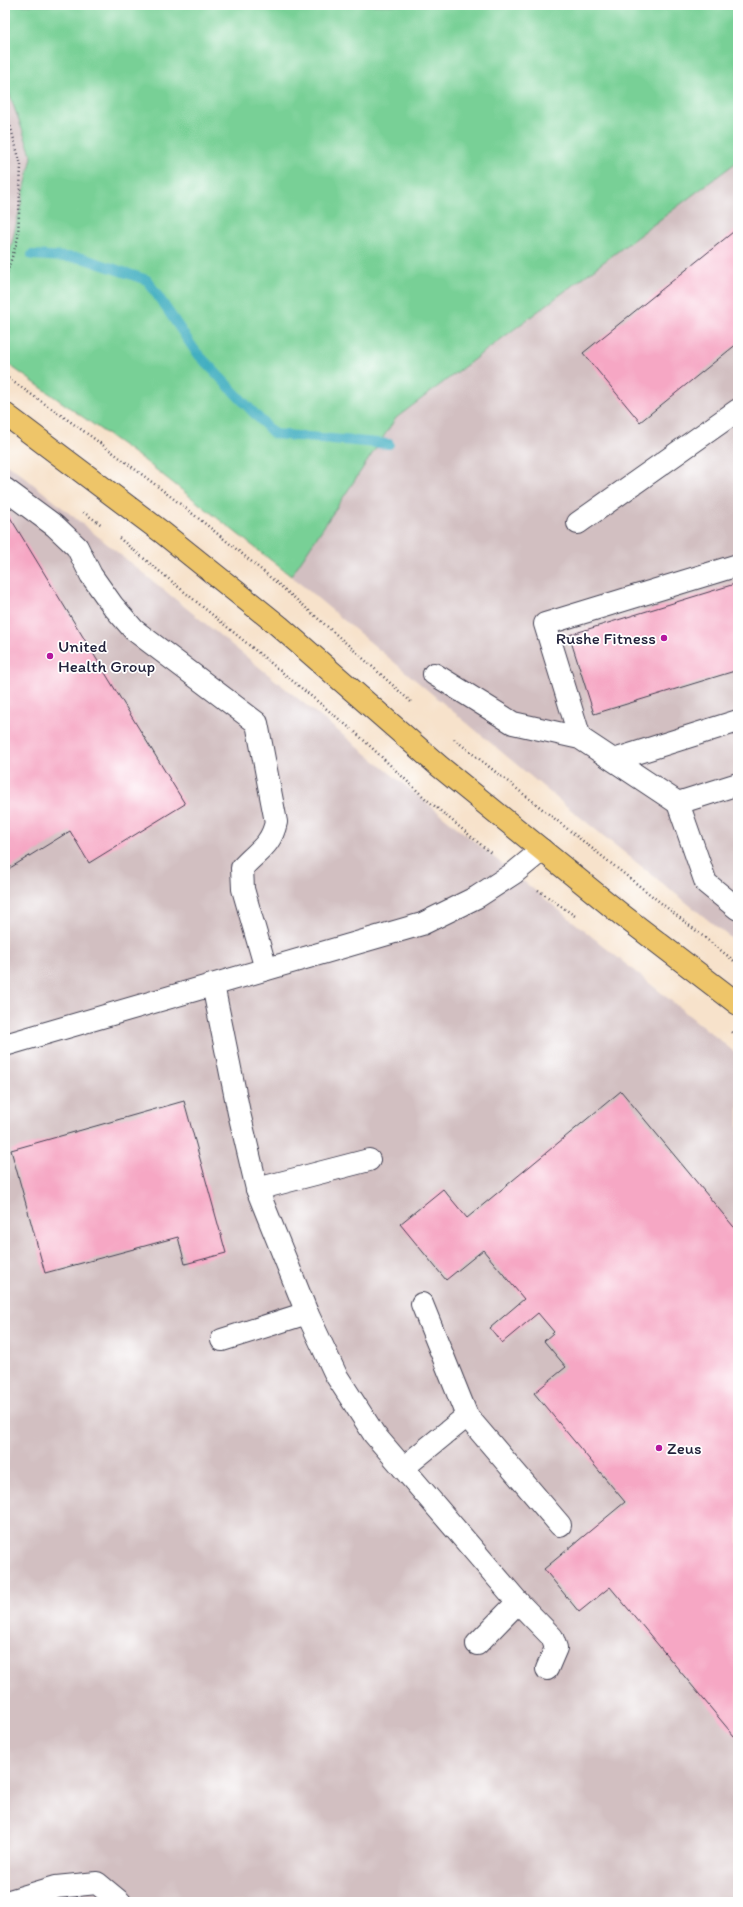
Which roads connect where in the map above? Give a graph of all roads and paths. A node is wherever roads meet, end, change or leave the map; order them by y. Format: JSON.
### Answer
{"nodes":[{"id":1,"x":5,"y":107,"type":"edge"},
{"id":2,"x":5,"y":279,"type":"edge"},
{"id":3,"x":5,"y":376,"type":"edge"},
{"id":4,"x":738,"y":410,"type":"edge"},
{"id":5,"x":5,"y":414,"type":"edge"},
{"id":6,"x":5,"y":489,"type":"edge"},
{"id":7,"x":77,"y":508,"type":"dead end"},
{"id":8,"x":578,"y":523,"type":"dead end"},
{"id":9,"x":104,"y":526,"type":"dead end"},
{"id":10,"x":116,"y":535,"type":"dead end"},
{"id":11,"x":738,"y":565,"type":"edge"},
{"id":12,"x":434,"y":674,"type":"dead end"},
{"id":13,"x":416,"y":706,"type":"dead end"},
{"id":14,"x":738,"y":721,"type":"edge"},
{"id":15,"x":451,"y":737,"type":"dead end"},
{"id":16,"x":580,"y":738,"type":"junction"},
{"id":17,"x":614,"y":760,"type":"junction"},
{"id":18,"x":738,"y":784,"type":"edge"},
{"id":19,"x":678,"y":803,"type":"junction"},
{"id":20,"x":542,"y":850,"type":"junction"},
{"id":21,"x":514,"y":873,"type":"junction"},
{"id":22,"x":738,"y":909,"type":"edge"},
{"id":23,"x":578,"y":918,"type":"dead end"},
{"id":24,"x":738,"y":964,"type":"edge"},
{"id":25,"x":266,"y":970,"type":"junction"},
{"id":26,"x":214,"y":984,"type":"junction"},
{"id":27,"x":738,"y":1004,"type":"edge"},
{"id":28,"x":732,"y":1031,"type":"dead end"},
{"id":29,"x":738,"y":1036,"type":"edge"},
{"id":30,"x":5,"y":1045,"type":"edge"},
{"id":31,"x":369,"y":1160,"type":"dead end"},
{"id":32,"x":257,"y":1189,"type":"junction"},
{"id":33,"x":422,"y":1304,"type":"dead end"},
{"id":34,"x":306,"y":1313,"type":"junction"},
{"id":35,"x":222,"y":1340,"type":"dead end"},
{"id":36,"x":467,"y":1416,"type":"junction"},
{"id":37,"x":403,"y":1468,"type":"junction"},
{"id":38,"x":560,"y":1525,"type":"dead end"},
{"id":39,"x":518,"y":1602,"type":"junction"},
{"id":40,"x":478,"y":1644,"type":"dead end"},
{"id":41,"x":547,"y":1669,"type":"dead end"},
{"id":42,"x":6,"y":1902,"type":"edge"},
{"id":43,"x":120,"y":1902,"type":"edge"}],
"edges":[{"from":1,"to":2,"type":"path"},
{"from":3,"to":13,"type":"path"},
{"from":4,"to":8,"type":"lane"},
{"from":5,"to":20,"type":"main road"},
{"from":6,"to":25,"type":"lane"},
{"from":7,"to":9,"type":"path"},
{"from":10,"to":21,"type":"path"},
{"from":11,"to":16,"type":"lane"},
{"from":12,"to":16,"type":"lane"},
{"from":14,"to":17,"type":"lane"},
{"from":15,"to":24,"type":"path"},
{"from":16,"to":17,"type":"lane"},
{"from":17,"to":19,"type":"lane"},
{"from":18,"to":19,"type":"lane"},
{"from":19,"to":22,"type":"lane"},
{"from":20,"to":21,"type":"lane"},
{"from":20,"to":27,"type":"main road"},
{"from":21,"to":23,"type":"path"},
{"from":21,"to":25,"type":"lane"},
{"from":25,"to":26,"type":"lane"},
{"from":26,"to":30,"type":"lane"},
{"from":26,"to":32,"type":"lane"},
{"from":28,"to":29,"type":"path"},
{"from":31,"to":32,"type":"lane"},
{"from":32,"to":34,"type":"lane"},
{"from":33,"to":36,"type":"lane"},
{"from":34,"to":35,"type":"lane"},
{"from":34,"to":37,"type":"lane"},
{"from":36,"to":37,"type":"lane"},
{"from":36,"to":38,"type":"lane"},
{"from":37,"to":39,"type":"lane"},
{"from":39,"to":40,"type":"lane"},
{"from":39,"to":41,"type":"lane"},
{"from":42,"to":43,"type":"lane"}]}
